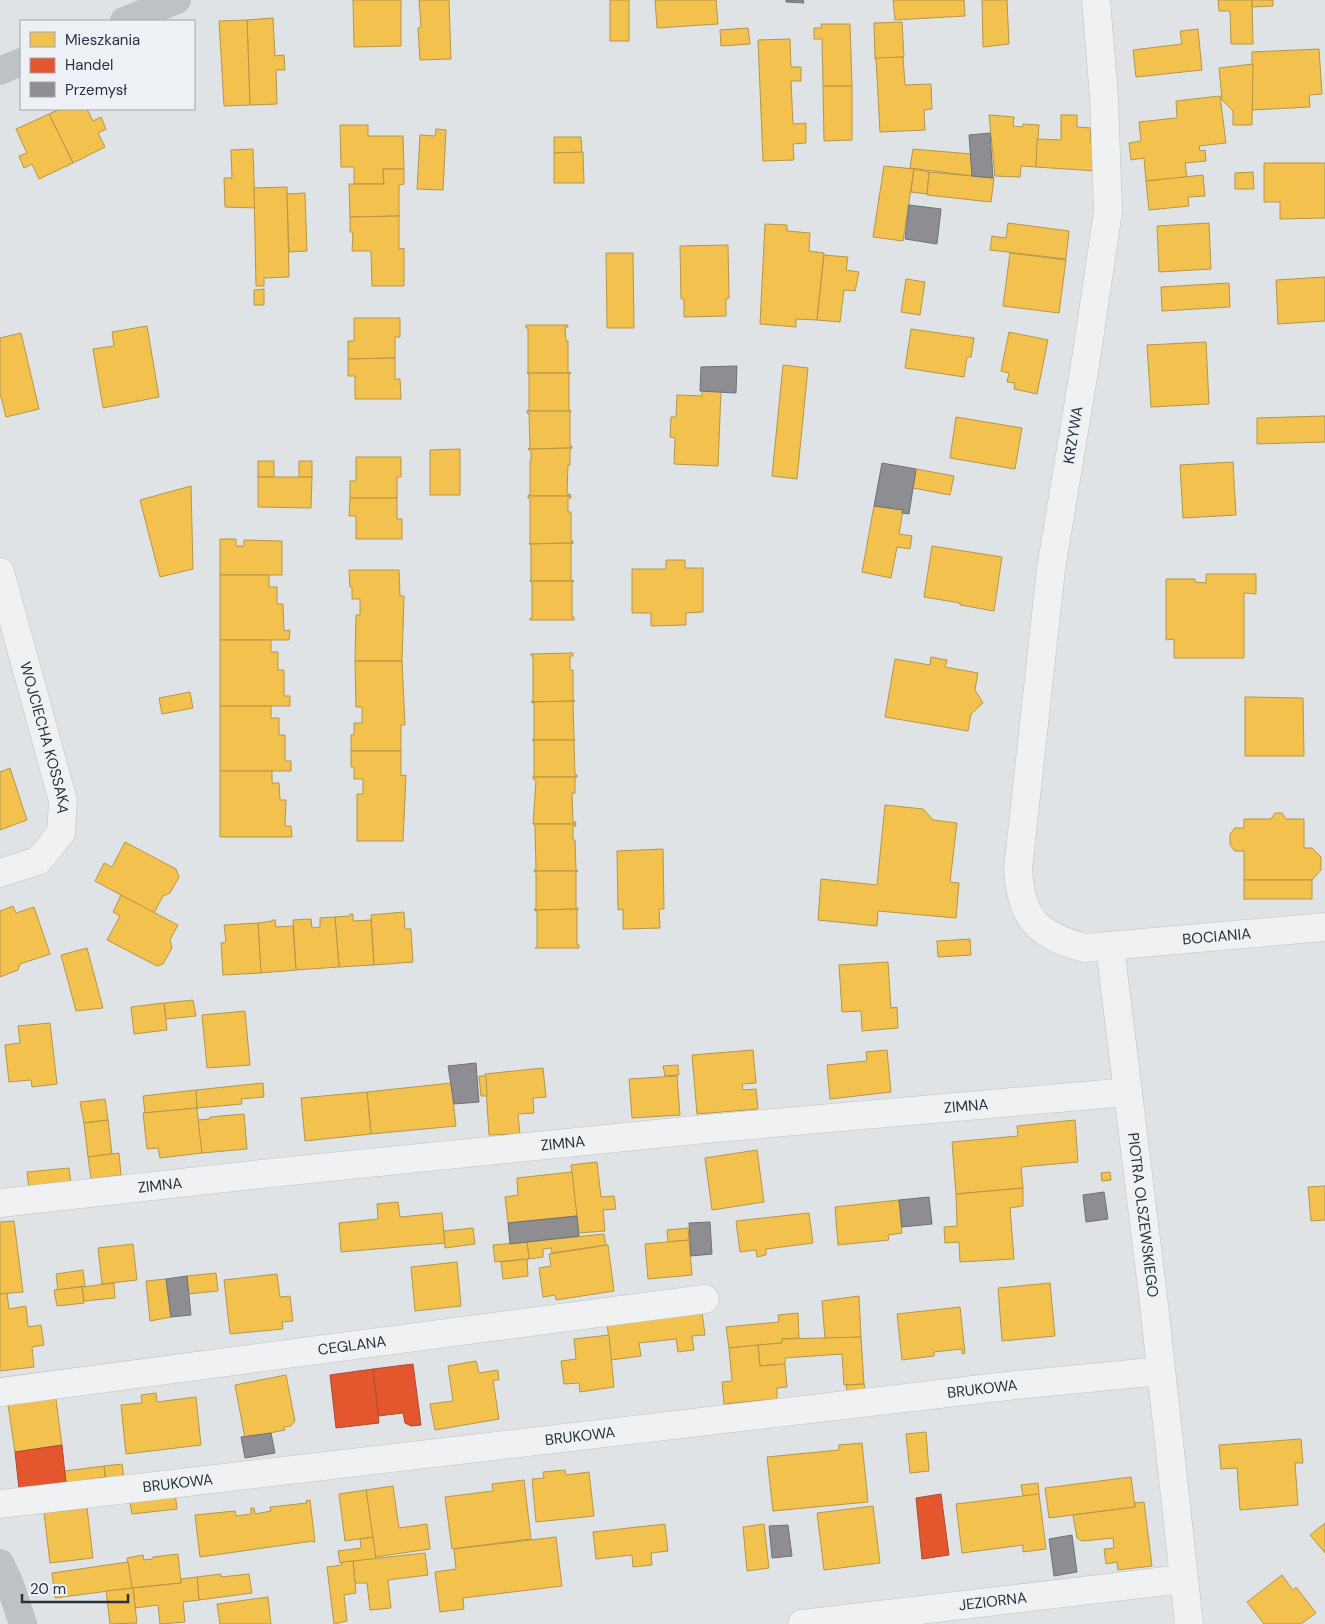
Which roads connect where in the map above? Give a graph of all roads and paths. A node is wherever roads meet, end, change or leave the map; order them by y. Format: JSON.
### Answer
{"nodes":[{"id":1,"x":177,"y":0,"type":"edge"},
{"id":2,"x":1096,"y":0,"type":"edge"},
{"id":3,"x":127,"y":20,"type":"edge"},
{"id":4,"x":20,"y":62,"type":"edge"},
{"id":5,"x":0,"y":71,"type":"edge"},
{"id":6,"x":0,"y":572,"type":"edge"},
{"id":7,"x":0,"y":873,"type":"edge"},
{"id":8,"x":1325,"y":927,"type":"edge"},
{"id":9,"x":1110,"y":946,"type":"junction"},
{"id":10,"x":1128,"y":1092,"type":"junction"},
{"id":11,"x":0,"y":1203,"type":"edge"},
{"id":12,"x":704,"y":1299,"type":"dead end"},
{"id":13,"x":1161,"y":1371,"type":"junction"},
{"id":14,"x":0,"y":1392,"type":"edge"},
{"id":15,"x":0,"y":1504,"type":"edge"},
{"id":16,"x":0,"y":1563,"type":"edge"},
{"id":17,"x":1183,"y":1579,"type":"junction"},
{"id":18,"x":24,"y":1624,"type":"edge"},
{"id":19,"x":802,"y":1624,"type":"edge"},
{"id":20,"x":1189,"y":1624,"type":"edge"}],
"edges":[{"from":1,"to":3,"type":"street"},
{"from":2,"to":9,"type":"street","name":"KRZYWA"},
{"from":4,"to":5,"type":"street"},
{"from":6,"to":7,"type":"street","name":"WOJCIECHA KOSSAKA"},
{"from":8,"to":9,"type":"street","name":"BOCIANIA"},
{"from":9,"to":10,"type":"street","name":"PIOTRA OLSZEWSKIEGO"},
{"from":10,"to":11,"type":"street","name":"ZIMNA"},
{"from":10,"to":13,"type":"street","name":"PIOTRA OLSZEWSKIEGO"},
{"from":12,"to":14,"type":"street","name":"CEGLANA"},
{"from":13,"to":15,"type":"street","name":"BRUKOWA"},
{"from":13,"to":17,"type":"street","name":"PIOTRA OLSZEWSKIEGO"},
{"from":16,"to":18,"type":"street"},
{"from":17,"to":19,"type":"street","name":"JEZIORNA"},
{"from":17,"to":20,"type":"street","name":"PIOTRA OLSZEWSKIEGO"}]}
